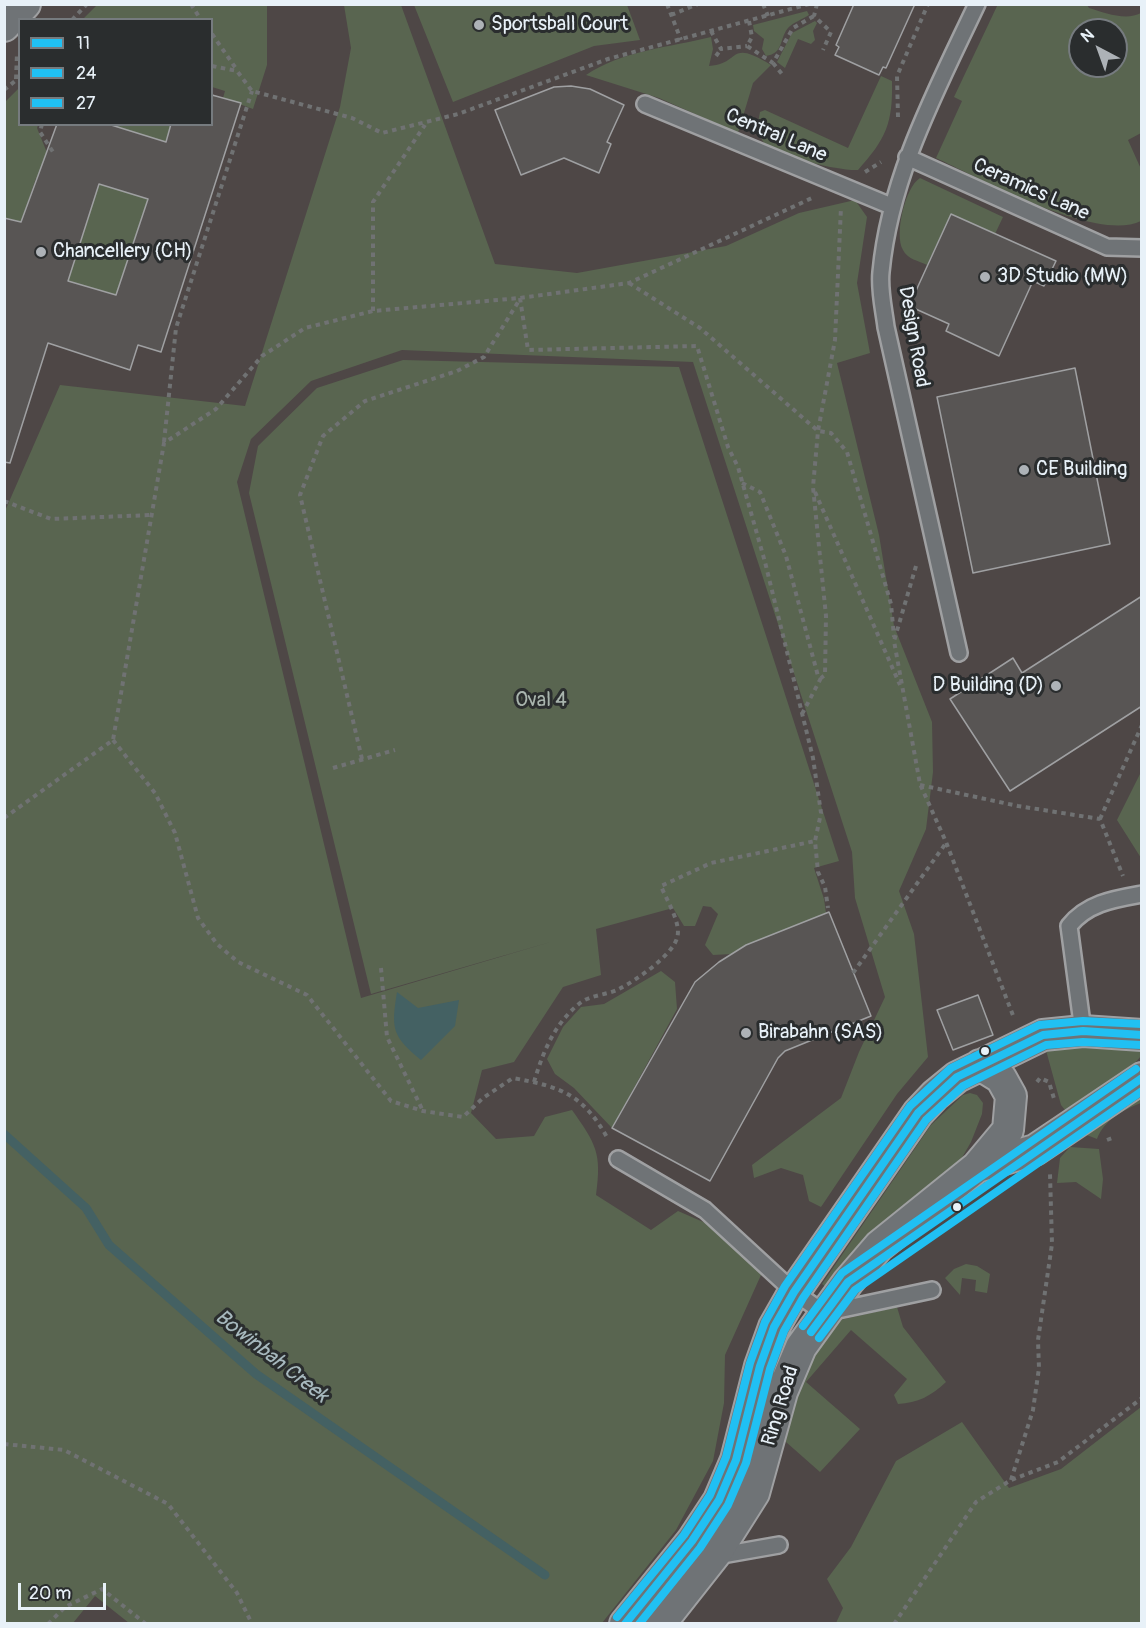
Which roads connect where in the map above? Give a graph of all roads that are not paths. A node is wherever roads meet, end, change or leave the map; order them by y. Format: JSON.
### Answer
{"nodes":[{"id":1,"x":25,"y":4,"type":"edge"},
{"id":2,"x":977,"y":4,"type":"edge"},
{"id":3,"x":4,"y":26,"type":"edge"},
{"id":4,"x":645,"y":104,"type":"dead end"},
{"id":5,"x":907,"y":157,"type":"junction"},
{"id":6,"x":891,"y":206,"type":"junction"},
{"id":7,"x":1142,"y":248,"type":"edge"},
{"id":8,"x":960,"y":653,"type":"dead end"},
{"id":9,"x":1142,"y":894,"type":"edge"},
{"id":10,"x":1083,"y":1031,"type":"junction"},
{"id":11,"x":1142,"y":1035,"type":"edge"},
{"id":12,"x":981,"y":1065,"type":"junction"},
{"id":13,"x":1142,"y":1078,"type":"edge"},
{"id":14,"x":1043,"y":1157,"type":"junction"},
{"id":15,"x":618,"y":1159,"type":"road end"},
{"id":16,"x":977,"y":1167,"type":"junction"},
{"id":17,"x":848,"y":1282,"type":"junction"},
{"id":18,"x":932,"y":1290,"type":"dead end"},
{"id":19,"x":794,"y":1292,"type":"junction"},
{"id":20,"x":825,"y":1313,"type":"junction"},
{"id":21,"x":779,"y":1545,"type":"dead end"},
{"id":22,"x":716,"y":1553,"type":"junction"},
{"id":23,"x":625,"y":1623,"type":"edge"},
{"id":24,"x":660,"y":1623,"type":"edge"}],
"edges":[{"from":1,"to":3,"type":"street"},
{"from":2,"to":5,"type":"lane","name":"Design Road"},
{"from":4,"to":6,"type":"lane","name":"Central Lane"},
{"from":5,"to":6,"type":"lane","name":"Design Road"},
{"from":5,"to":7,"type":"lane","name":"Ceramics Lane"},
{"from":6,"to":8,"type":"lane","name":"Design Road"},
{"from":9,"to":10,"type":"lane"},
{"from":10,"to":11,"type":"street","name":"Ring Road"},
{"from":10,"to":12,"type":"street","name":"Ring Road"},
{"from":12,"to":16,"type":"street"},
{"from":12,"to":19,"type":"street","name":"Ring Road"},
{"from":13,"to":14,"type":"street","name":"Ring Road"},
{"from":14,"to":16,"type":"street","name":"Ring Road"},
{"from":14,"to":17,"type":"street"},
{"from":15,"to":19,"type":"lane"},
{"from":16,"to":17,"type":"street","name":"Ring Road"},
{"from":17,"to":20,"type":"street","name":"Ring Road"},
{"from":18,"to":20,"type":"lane"},
{"from":19,"to":20,"type":"lane"},
{"from":19,"to":23,"type":"street","name":"Ring Road"},
{"from":20,"to":22,"type":"street","name":"Ring Road"},
{"from":21,"to":22,"type":"lane"},
{"from":22,"to":24,"type":"street","name":"Ring Road"}]}
